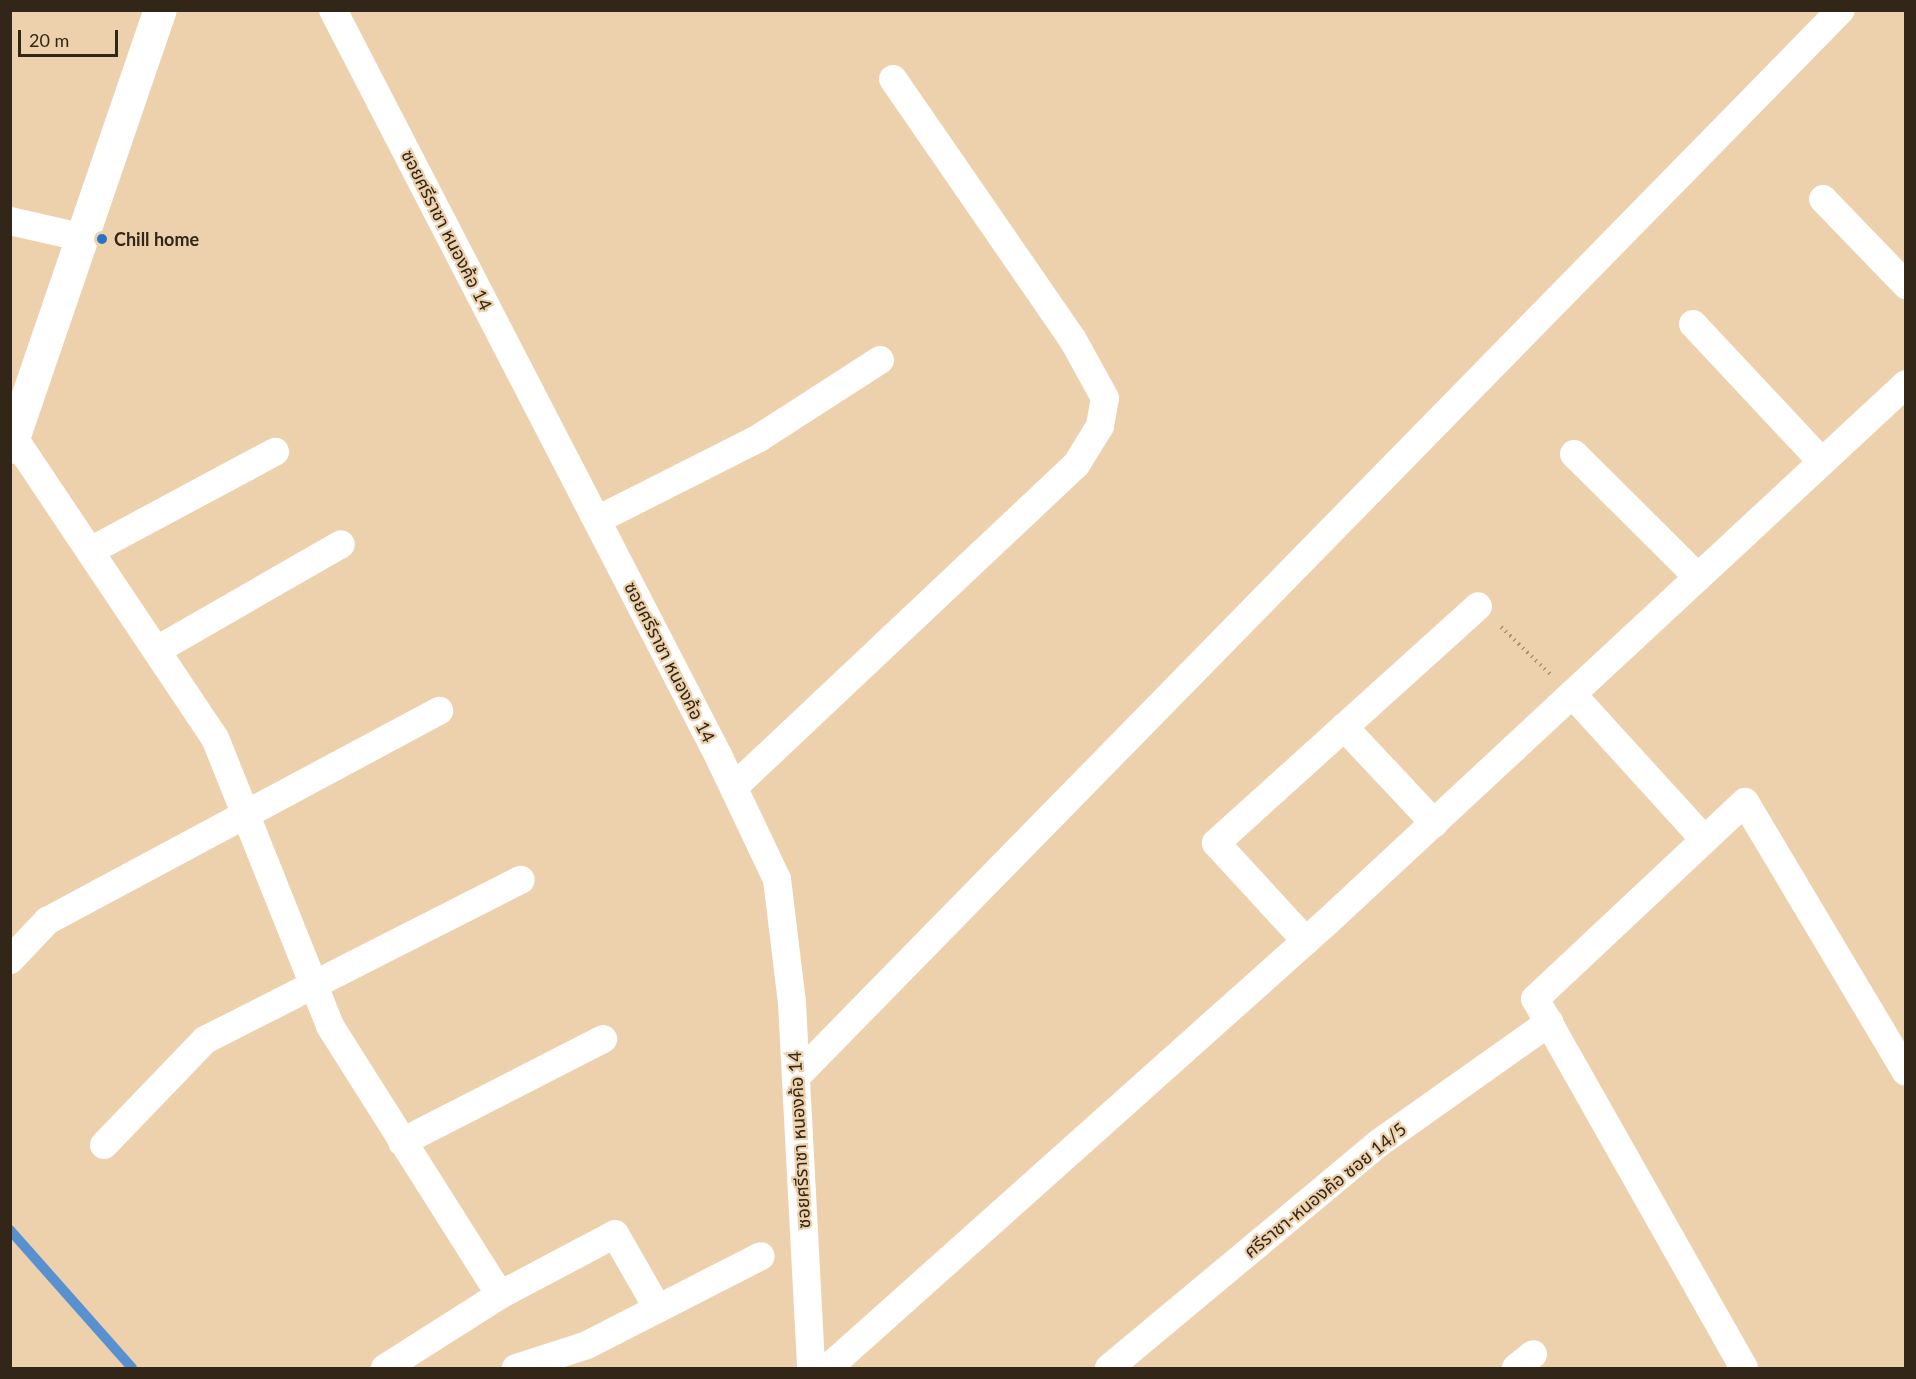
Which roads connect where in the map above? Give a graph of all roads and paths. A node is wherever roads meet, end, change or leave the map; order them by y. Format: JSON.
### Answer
{"nodes":[{"id":1,"x":160,"y":10,"type":"edge"},
{"id":2,"x":333,"y":10,"type":"edge"},
{"id":3,"x":1841,"y":10,"type":"edge"},
{"id":4,"x":893,"y":79,"type":"dead end"},
{"id":5,"x":1822,"y":199,"type":"dead end"},
{"id":6,"x":10,"y":221,"type":"edge"},
{"id":7,"x":85,"y":238,"type":"junction"},
{"id":8,"x":1905,"y":285,"type":"edge"},
{"id":9,"x":1693,"y":324,"type":"dead end"},
{"id":10,"x":880,"y":360,"type":"dead end"},
{"id":11,"x":1905,"y":384,"type":"edge"},
{"id":12,"x":12,"y":442,"type":"edge"},
{"id":13,"x":274,"y":452,"type":"dead end"},
{"id":14,"x":1574,"y":454,"type":"dead end"},
{"id":15,"x":1822,"y":462,"type":"junction"},
{"id":16,"x":597,"y":520,"type":"junction"},
{"id":17,"x":341,"y":544,"type":"dead end"},
{"id":18,"x":90,"y":551,"type":"junction"},
{"id":19,"x":1698,"y":577,"type":"junction"},
{"id":20,"x":1478,"y":606,"type":"joint"},
{"id":21,"x":157,"y":650,"type":"junction"},
{"id":22,"x":1572,"y":694,"type":"junction"},
{"id":23,"x":439,"y":711,"type":"dead end"},
{"id":24,"x":1344,"y":727,"type":"junction"},
{"id":25,"x":734,"y":788,"type":"junction"},
{"id":26,"x":246,"y":814,"type":"junction"},
{"id":27,"x":1434,"y":823,"type":"junction"},
{"id":28,"x":1703,"y":838,"type":"junction"},
{"id":29,"x":521,"y":880,"type":"dead end"},
{"id":30,"x":1306,"y":941,"type":"junction"},
{"id":31,"x":10,"y":960,"type":"edge"},
{"id":32,"x":313,"y":985,"type":"junction"},
{"id":33,"x":1550,"y":1022,"type":"junction"},
{"id":34,"x":603,"y":1039,"type":"dead end"},
{"id":35,"x":1905,"y":1072,"type":"edge"},
{"id":36,"x":796,"y":1077,"type":"junction"},
{"id":37,"x":402,"y":1142,"type":"junction"},
{"id":38,"x":104,"y":1146,"type":"dead end"},
{"id":39,"x":761,"y":1256,"type":"dead end"},
{"id":40,"x":500,"y":1295,"type":"junction"},
{"id":41,"x":658,"y":1309,"type":"junction"},
{"id":42,"x":385,"y":1368,"type":"edge"},
{"id":43,"x":516,"y":1368,"type":"edge"},
{"id":44,"x":811,"y":1368,"type":"edge"},
{"id":45,"x":828,"y":1368,"type":"edge"},
{"id":46,"x":1109,"y":1368,"type":"edge"},
{"id":47,"x":1744,"y":1368,"type":"edge"}],
"edges":[{"from":1,"to":7,"type":"main road"},
{"from":2,"to":16,"type":"street","name":"ซอยศรีราชา หนองค้อ 14"},
{"from":3,"to":36,"type":"street"},
{"from":4,"to":25,"type":"street"},
{"from":5,"to":8,"type":"street"},
{"from":6,"to":7,"type":"street"},
{"from":7,"to":12,"type":"main road"},
{"from":9,"to":15,"type":"street"},
{"from":10,"to":16,"type":"street"},
{"from":11,"to":15,"type":"street"},
{"from":12,"to":18,"type":"street"},
{"from":13,"to":18,"type":"street"},
{"from":14,"to":19,"type":"street"},
{"from":15,"to":19,"type":"street"},
{"from":16,"to":25,"type":"street","name":"ซอยศรีราชา หนองค้อ 14"},
{"from":17,"to":21,"type":"street"},
{"from":18,"to":21,"type":"street"},
{"from":19,"to":22,"type":"street"},
{"from":20,"to":22,"type":"path"},
{"from":20,"to":24,"type":"street"},
{"from":21,"to":26,"type":"street"},
{"from":22,"to":27,"type":"street"},
{"from":22,"to":28,"type":"street"},
{"from":23,"to":26,"type":"street"},
{"from":24,"to":27,"type":"street"},
{"from":24,"to":30,"type":"street"},
{"from":25,"to":36,"type":"street","name":"ซอยศรีราชา หนองค้อ 14"},
{"from":26,"to":31,"type":"street"},
{"from":26,"to":32,"type":"street"},
{"from":27,"to":30,"type":"street"},
{"from":28,"to":33,"type":"street"},
{"from":28,"to":35,"type":"street"},
{"from":29,"to":32,"type":"street"},
{"from":30,"to":45,"type":"street"},
{"from":32,"to":37,"type":"street"},
{"from":32,"to":38,"type":"street"},
{"from":33,"to":46,"type":"street","name":"ศรีราชา-หนองค้อ ซอย 14/5"},
{"from":33,"to":47,"type":"street"},
{"from":34,"to":37,"type":"street"},
{"from":36,"to":44,"type":"street","name":"ซอยศรีราชา หนองค้อ 14"},
{"from":37,"to":40,"type":"street"},
{"from":39,"to":41,"type":"street"},
{"from":40,"to":41,"type":"street"},
{"from":40,"to":42,"type":"street"},
{"from":41,"to":43,"type":"street"}]}
